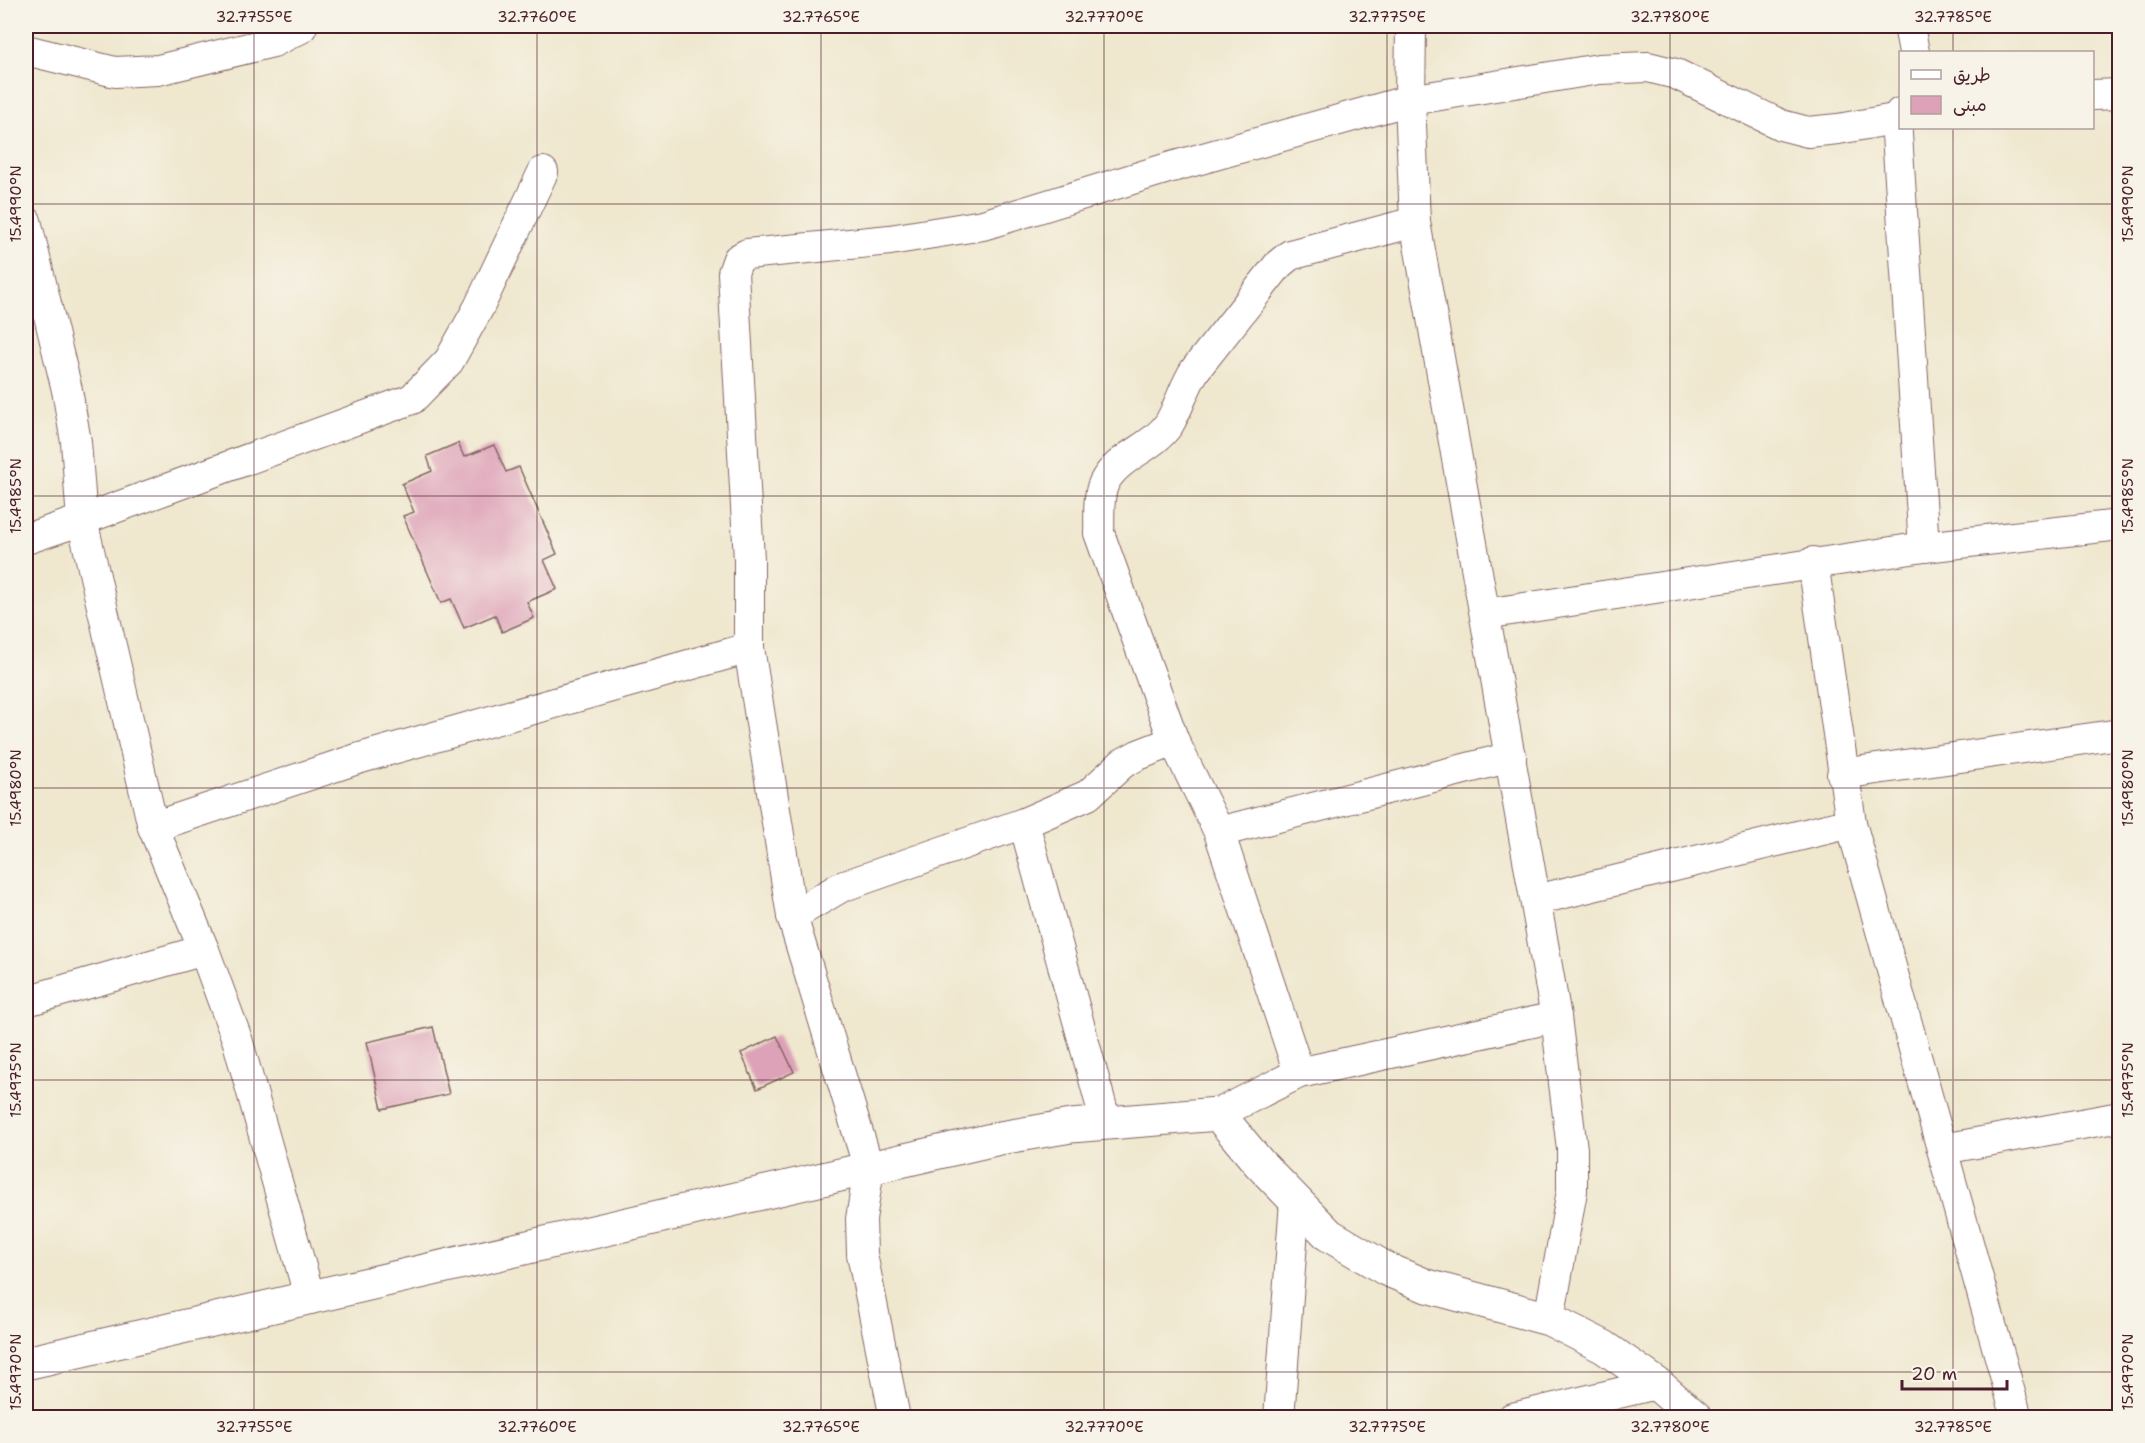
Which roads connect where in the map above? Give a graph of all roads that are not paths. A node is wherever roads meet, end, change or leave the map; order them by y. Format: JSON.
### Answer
{"nodes":[{"id":1,"x":302,"y":26,"type":"edge"},
{"id":2,"x":1411,"y":26,"type":"edge"},
{"id":3,"x":1909,"y":26,"type":"edge"},
{"id":4,"x":26,"y":50,"type":"edge"},
{"id":5,"x":1914,"y":51,"type":"edge"},
{"id":6,"x":2120,"y":94,"type":"edge"},
{"id":7,"x":2094,"y":95,"type":"edge"},
{"id":8,"x":1410,"y":100,"type":"junction"},
{"id":9,"x":1899,"y":117,"type":"edge"},
{"id":10,"x":1900,"y":129,"type":"edge"},
{"id":11,"x":543,"y":172,"type":"dead end"},
{"id":12,"x":26,"y":221,"type":"edge"},
{"id":13,"x":1416,"y":222,"type":"junction"},
{"id":14,"x":82,"y":520,"type":"junction"},
{"id":15,"x":2120,"y":525,"type":"edge"},
{"id":16,"x":26,"y":539,"type":"edge"},
{"id":17,"x":1924,"y":547,"type":"junction"},
{"id":18,"x":1814,"y":562,"type":"junction"},
{"id":19,"x":1485,"y":614,"type":"junction"},
{"id":20,"x":749,"y":648,"type":"junction"},
{"id":21,"x":2120,"y":734,"type":"edge"},
{"id":22,"x":1174,"y":741,"type":"junction"},
{"id":23,"x":1511,"y":758,"type":"junction"},
{"id":24,"x":1842,"y":774,"type":"junction"},
{"id":25,"x":1024,"y":823,"type":"junction"},
{"id":26,"x":1851,"y":823,"type":"junction"},
{"id":27,"x":153,"y":828,"type":"junction"},
{"id":28,"x":1219,"y":832,"type":"junction"},
{"id":29,"x":1536,"y":900,"type":"junction"},
{"id":30,"x":792,"y":916,"type":"junction"},
{"id":31,"x":204,"y":950,"type":"junction"},
{"id":32,"x":26,"y":1001,"type":"edge"},
{"id":33,"x":1556,"y":1017,"type":"junction"},
{"id":34,"x":1299,"y":1073,"type":"junction"},
{"id":35,"x":1218,"y":1114,"type":"junction"},
{"id":36,"x":2120,"y":1117,"type":"edge"},
{"id":37,"x":1106,"y":1124,"type":"junction"},
{"id":38,"x":1942,"y":1149,"type":"junction"},
{"id":39,"x":869,"y":1169,"type":"junction"},
{"id":40,"x":1296,"y":1201,"type":"junction"},
{"id":41,"x":310,"y":1299,"type":"junction"},
{"id":42,"x":1548,"y":1319,"type":"junction"},
{"id":43,"x":26,"y":1363,"type":"edge"},
{"id":44,"x":1657,"y":1384,"type":"junction"},
{"id":45,"x":895,"y":1418,"type":"edge"},
{"id":46,"x":1279,"y":1418,"type":"edge"},
{"id":47,"x":1512,"y":1418,"type":"edge"},
{"id":48,"x":1696,"y":1418,"type":"edge"},
{"id":49,"x":2017,"y":1418,"type":"edge"}],
"edges":[{"from":1,"to":4,"type":"street"},
{"from":2,"to":8,"type":"street"},
{"from":3,"to":5,"type":"street"},
{"from":6,"to":7,"type":"street"},
{"from":8,"to":9,"type":"street"},
{"from":8,"to":13,"type":"street"},
{"from":8,"to":20,"type":"street"},
{"from":10,"to":17,"type":"street"},
{"from":11,"to":14,"type":"street"},
{"from":12,"to":14,"type":"street"},
{"from":13,"to":19,"type":"street"},
{"from":13,"to":22,"type":"street"},
{"from":14,"to":16,"type":"street"},
{"from":14,"to":27,"type":"street"},
{"from":15,"to":17,"type":"street"},
{"from":17,"to":18,"type":"street"},
{"from":18,"to":19,"type":"street"},
{"from":18,"to":24,"type":"street"},
{"from":19,"to":23,"type":"street"},
{"from":20,"to":27,"type":"street"},
{"from":20,"to":30,"type":"street"},
{"from":21,"to":24,"type":"street"},
{"from":22,"to":25,"type":"street"},
{"from":22,"to":28,"type":"street"},
{"from":23,"to":28,"type":"street"},
{"from":23,"to":29,"type":"street"},
{"from":24,"to":26,"type":"street"},
{"from":25,"to":30,"type":"street"},
{"from":25,"to":37,"type":"street"},
{"from":26,"to":29,"type":"street"},
{"from":26,"to":38,"type":"street"},
{"from":27,"to":31,"type":"street"},
{"from":28,"to":34,"type":"street"},
{"from":29,"to":33,"type":"street"},
{"from":30,"to":39,"type":"street"},
{"from":31,"to":32,"type":"street"},
{"from":31,"to":41,"type":"street"},
{"from":33,"to":34,"type":"street"},
{"from":33,"to":42,"type":"street"},
{"from":34,"to":35,"type":"street"},
{"from":35,"to":37,"type":"street"},
{"from":35,"to":40,"type":"street"},
{"from":36,"to":38,"type":"street"},
{"from":37,"to":39,"type":"street"},
{"from":38,"to":49,"type":"street"},
{"from":39,"to":41,"type":"street"},
{"from":39,"to":45,"type":"street"},
{"from":40,"to":42,"type":"street"},
{"from":40,"to":46,"type":"street"},
{"from":41,"to":43,"type":"street"},
{"from":42,"to":44,"type":"street"},
{"from":44,"to":47,"type":"street"},
{"from":44,"to":48,"type":"street"}]}
